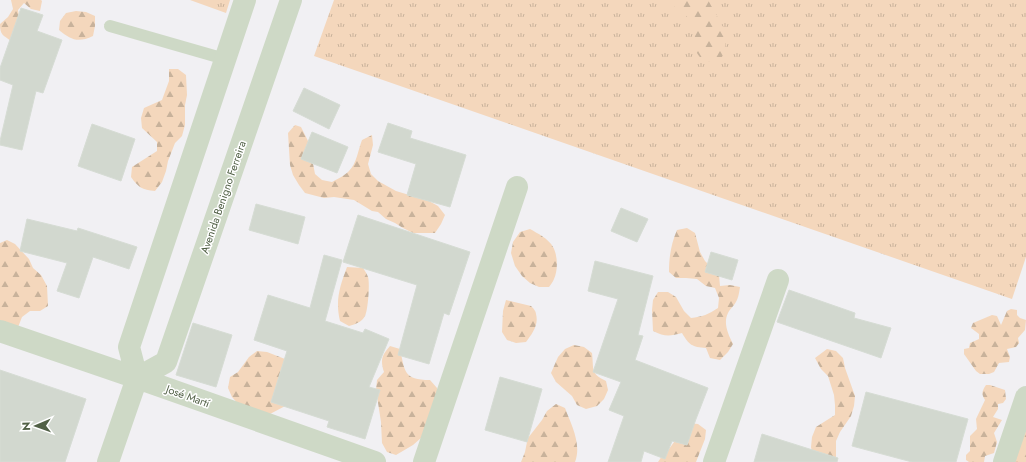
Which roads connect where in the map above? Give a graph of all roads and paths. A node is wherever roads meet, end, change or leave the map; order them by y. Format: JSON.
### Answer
{"nodes":[{"id":1,"x":245,"y":0,"type":"edge"},
{"id":2,"x":291,"y":0,"type":"edge"},
{"id":3,"x":110,"y":26,"type":"dead end"},
{"id":4,"x":225,"y":59,"type":"junction"},
{"id":5,"x":517,"y":187,"type":"dead end"},
{"id":6,"x":778,"y":280,"type":"dead end"},
{"id":7,"x":0,"y":331,"type":"edge"},
{"id":8,"x":137,"y":378,"type":"junction"},
{"id":9,"x":1026,"y":396,"type":"edge"},
{"id":10,"x":108,"y":462,"type":"edge"},
{"id":11,"x":375,"y":462,"type":"edge"},
{"id":12,"x":424,"y":462,"type":"edge"},
{"id":13,"x":714,"y":462,"type":"edge"},
{"id":14,"x":1004,"y":462,"type":"edge"}],
"edges":[{"from":1,"to":4,"type":"street"},
{"from":2,"to":8,"type":"street","name":"Avenida Benigno Ferreira"},
{"from":3,"to":4,"type":"lane"},
{"from":4,"to":8,"type":"street"},
{"from":5,"to":12,"type":"street"},
{"from":6,"to":13,"type":"street"},
{"from":7,"to":8,"type":"street","name":"José Martí"},
{"from":8,"to":10,"type":"street"},
{"from":8,"to":11,"type":"street","name":"José Martí"},
{"from":9,"to":14,"type":"street"}]}
